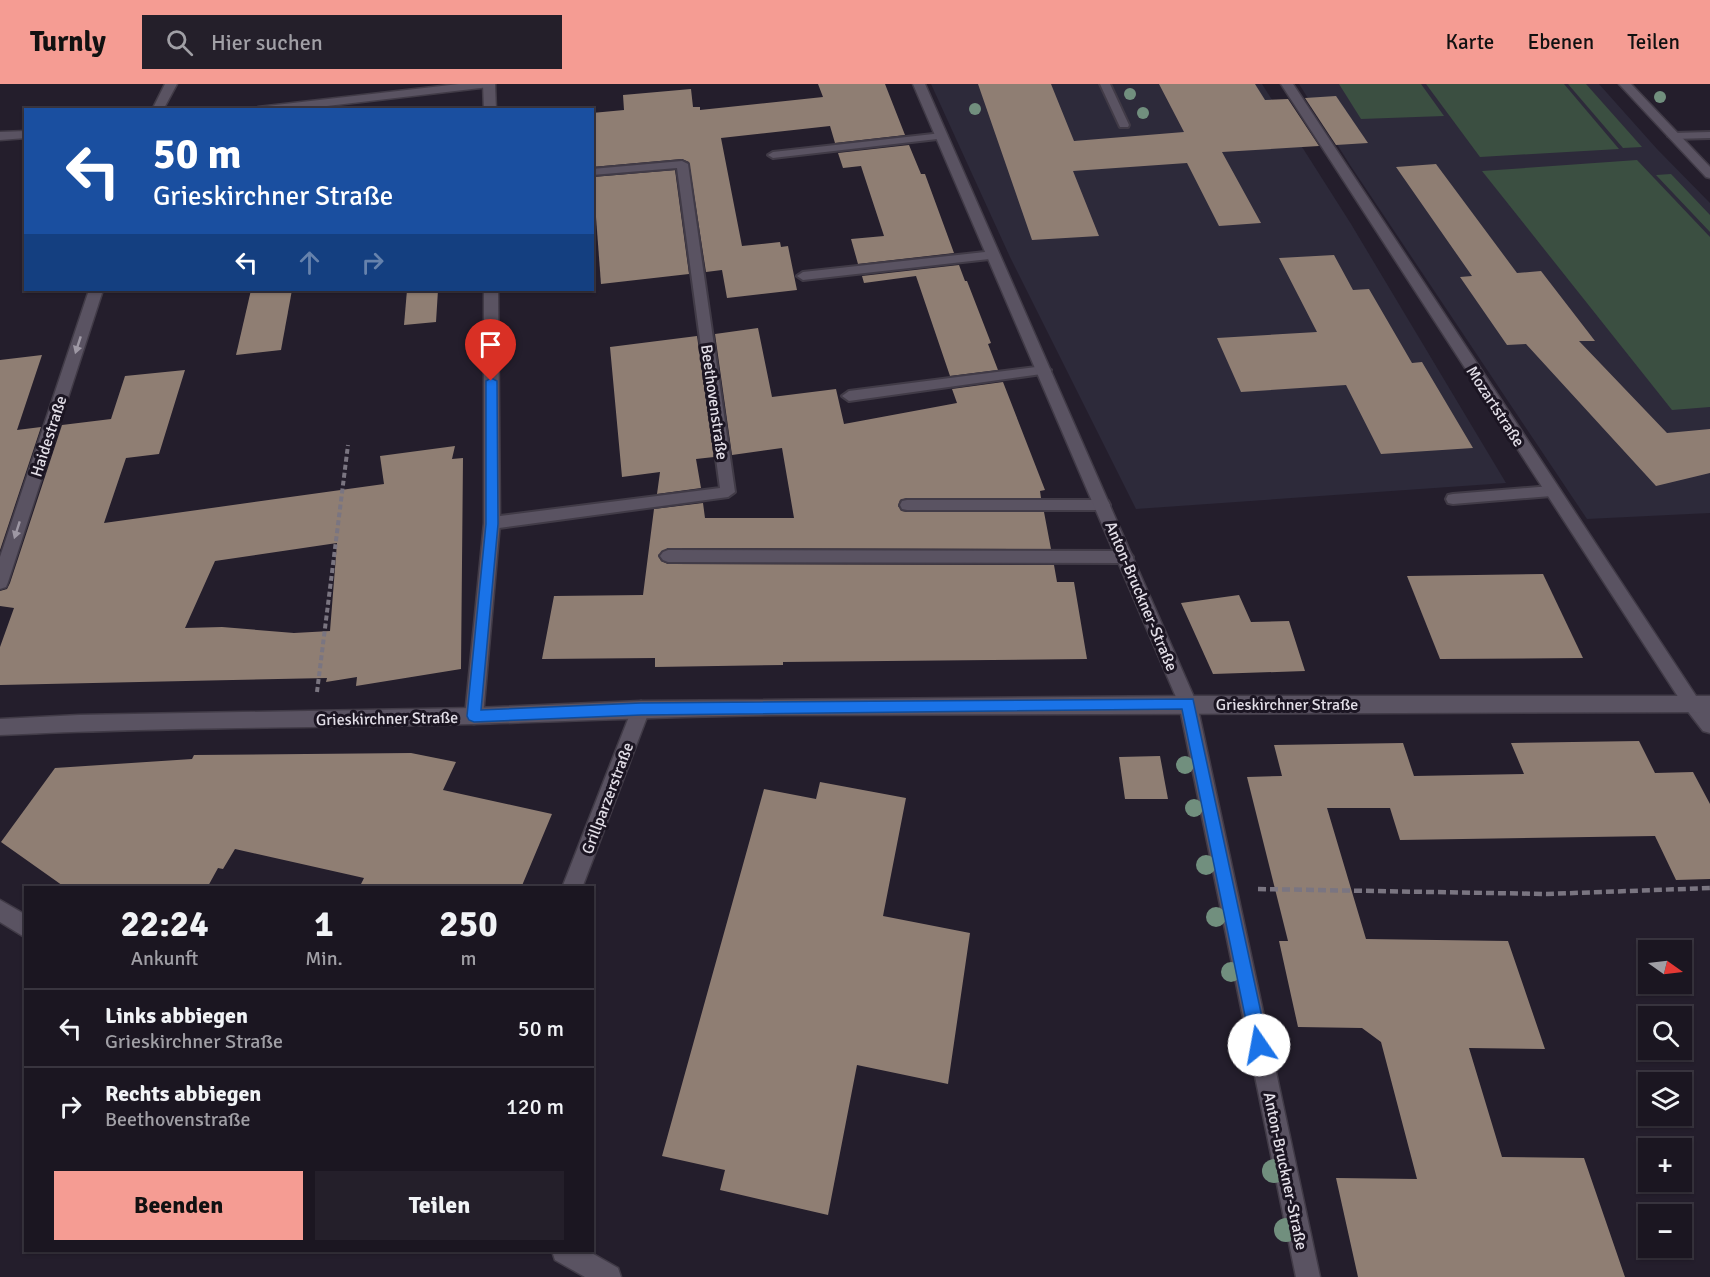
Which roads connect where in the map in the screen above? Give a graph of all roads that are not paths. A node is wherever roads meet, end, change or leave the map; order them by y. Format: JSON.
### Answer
{"nodes":[{"id":1,"x":171,"y":84,"type":"edge"},
{"id":2,"x":489,"y":84,"type":"edge"},
{"id":3,"x":919,"y":84,"type":"edge"},
{"id":4,"x":1105,"y":84,"type":"edge"},
{"id":5,"x":1287,"y":84,"type":"edge"},
{"id":6,"x":1625,"y":84,"type":"edge"},
{"id":7,"x":158,"y":108,"type":"edge"},
{"id":8,"x":276,"y":108,"type":"edge"},
{"id":9,"x":490,"y":108,"type":"edge"},
{"id":10,"x":1124,"y":125,"type":"dead end"},
{"id":11,"x":24,"y":134,"type":"edge"},
{"id":12,"x":1710,"y":135,"type":"edge"},
{"id":13,"x":0,"y":136,"type":"edge"},
{"id":14,"x":942,"y":136,"type":"junction"},
{"id":15,"x":1673,"y":136,"type":"junction"},
{"id":16,"x":773,"y":154,"type":"dead end"},
{"id":17,"x":594,"y":172,"type":"edge"},
{"id":18,"x":1710,"y":174,"type":"edge"},
{"id":19,"x":993,"y":255,"type":"junction"},
{"id":20,"x":803,"y":276,"type":"dead end"},
{"id":21,"x":96,"y":291,"type":"edge"},
{"id":22,"x":491,"y":291,"type":"edge"},
{"id":23,"x":1044,"y":370,"type":"junction"},
{"id":24,"x":849,"y":396,"type":"dead end"},
{"id":25,"x":1551,"y":491,"type":"junction"},
{"id":26,"x":1453,"y":499,"type":"dead end"},
{"id":27,"x":907,"y":505,"type":"dead end"},
{"id":28,"x":1103,"y":505,"type":"junction"},
{"id":29,"x":492,"y":524,"type":"junction"},
{"id":30,"x":668,"y":556,"type":"dead end"},
{"id":31,"x":1125,"y":557,"type":"junction"},
{"id":32,"x":0,"y":582,"type":"edge"},
{"id":33,"x":1188,"y":704,"type":"junction"},
{"id":34,"x":1701,"y":704,"type":"edge"},
{"id":35,"x":641,"y":709,"type":"junction"},
{"id":36,"x":474,"y":716,"type":"junction"},
{"id":37,"x":1710,"y":725,"type":"edge"},
{"id":38,"x":0,"y":728,"type":"edge"},
{"id":39,"x":573,"y":886,"type":"edge"},
{"id":40,"x":0,"y":910,"type":"edge"},
{"id":41,"x":24,"y":927,"type":"edge"},
{"id":42,"x":566,"y":1252,"type":"edge"},
{"id":43,"x":609,"y":1277,"type":"edge"},
{"id":44,"x":1308,"y":1277,"type":"edge"}],
"edges":[{"from":1,"to":7,"type":"street"},
{"from":2,"to":8,"type":"street"},
{"from":2,"to":9,"type":"street"},
{"from":3,"to":14,"type":"street","name":"Anton-Bruckner-Straße"},
{"from":4,"to":10,"type":"lane"},
{"from":5,"to":25,"type":"street","name":"Mozartstraße"},
{"from":6,"to":15,"type":"street"},
{"from":11,"to":13,"type":"street"},
{"from":12,"to":15,"type":"lane"},
{"from":14,"to":16,"type":"lane"},
{"from":14,"to":19,"type":"street","name":"Anton-Bruckner-Straße"},
{"from":15,"to":18,"type":"street"},
{"from":17,"to":29,"type":"lane","name":"Beethovenstraße"},
{"from":19,"to":20,"type":"lane"},
{"from":19,"to":23,"type":"street","name":"Anton-Bruckner-Straße"},
{"from":21,"to":32,"type":"street","name":"Haidestraße","one_way":true},
{"from":22,"to":29,"type":"street"},
{"from":23,"to":24,"type":"lane"},
{"from":23,"to":28,"type":"street","name":"Anton-Bruckner-Straße"},
{"from":25,"to":26,"type":"lane"},
{"from":25,"to":34,"type":"street","name":"Mozartstraße"},
{"from":27,"to":28,"type":"lane"},
{"from":28,"to":31,"type":"street","name":"Anton-Bruckner-Straße"},
{"from":29,"to":36,"type":"street"},
{"from":30,"to":31,"type":"lane"},
{"from":31,"to":33,"type":"street","name":"Anton-Bruckner-Straße"},
{"from":33,"to":34,"type":"street","name":"Grieskirchner Straße"},
{"from":33,"to":35,"type":"street","name":"Grieskirchner Straße"},
{"from":33,"to":44,"type":"street","name":"Anton-Bruckner-Straße"},
{"from":34,"to":37,"type":"street","name":"Mozartstraße"},
{"from":35,"to":36,"type":"street","name":"Grieskirchner Straße"},
{"from":35,"to":39,"type":"street","name":"Grillparzerstraße"},
{"from":36,"to":38,"type":"street","name":"Grieskirchner Straße"},
{"from":40,"to":41,"type":"street"},
{"from":42,"to":43,"type":"street"}]}
